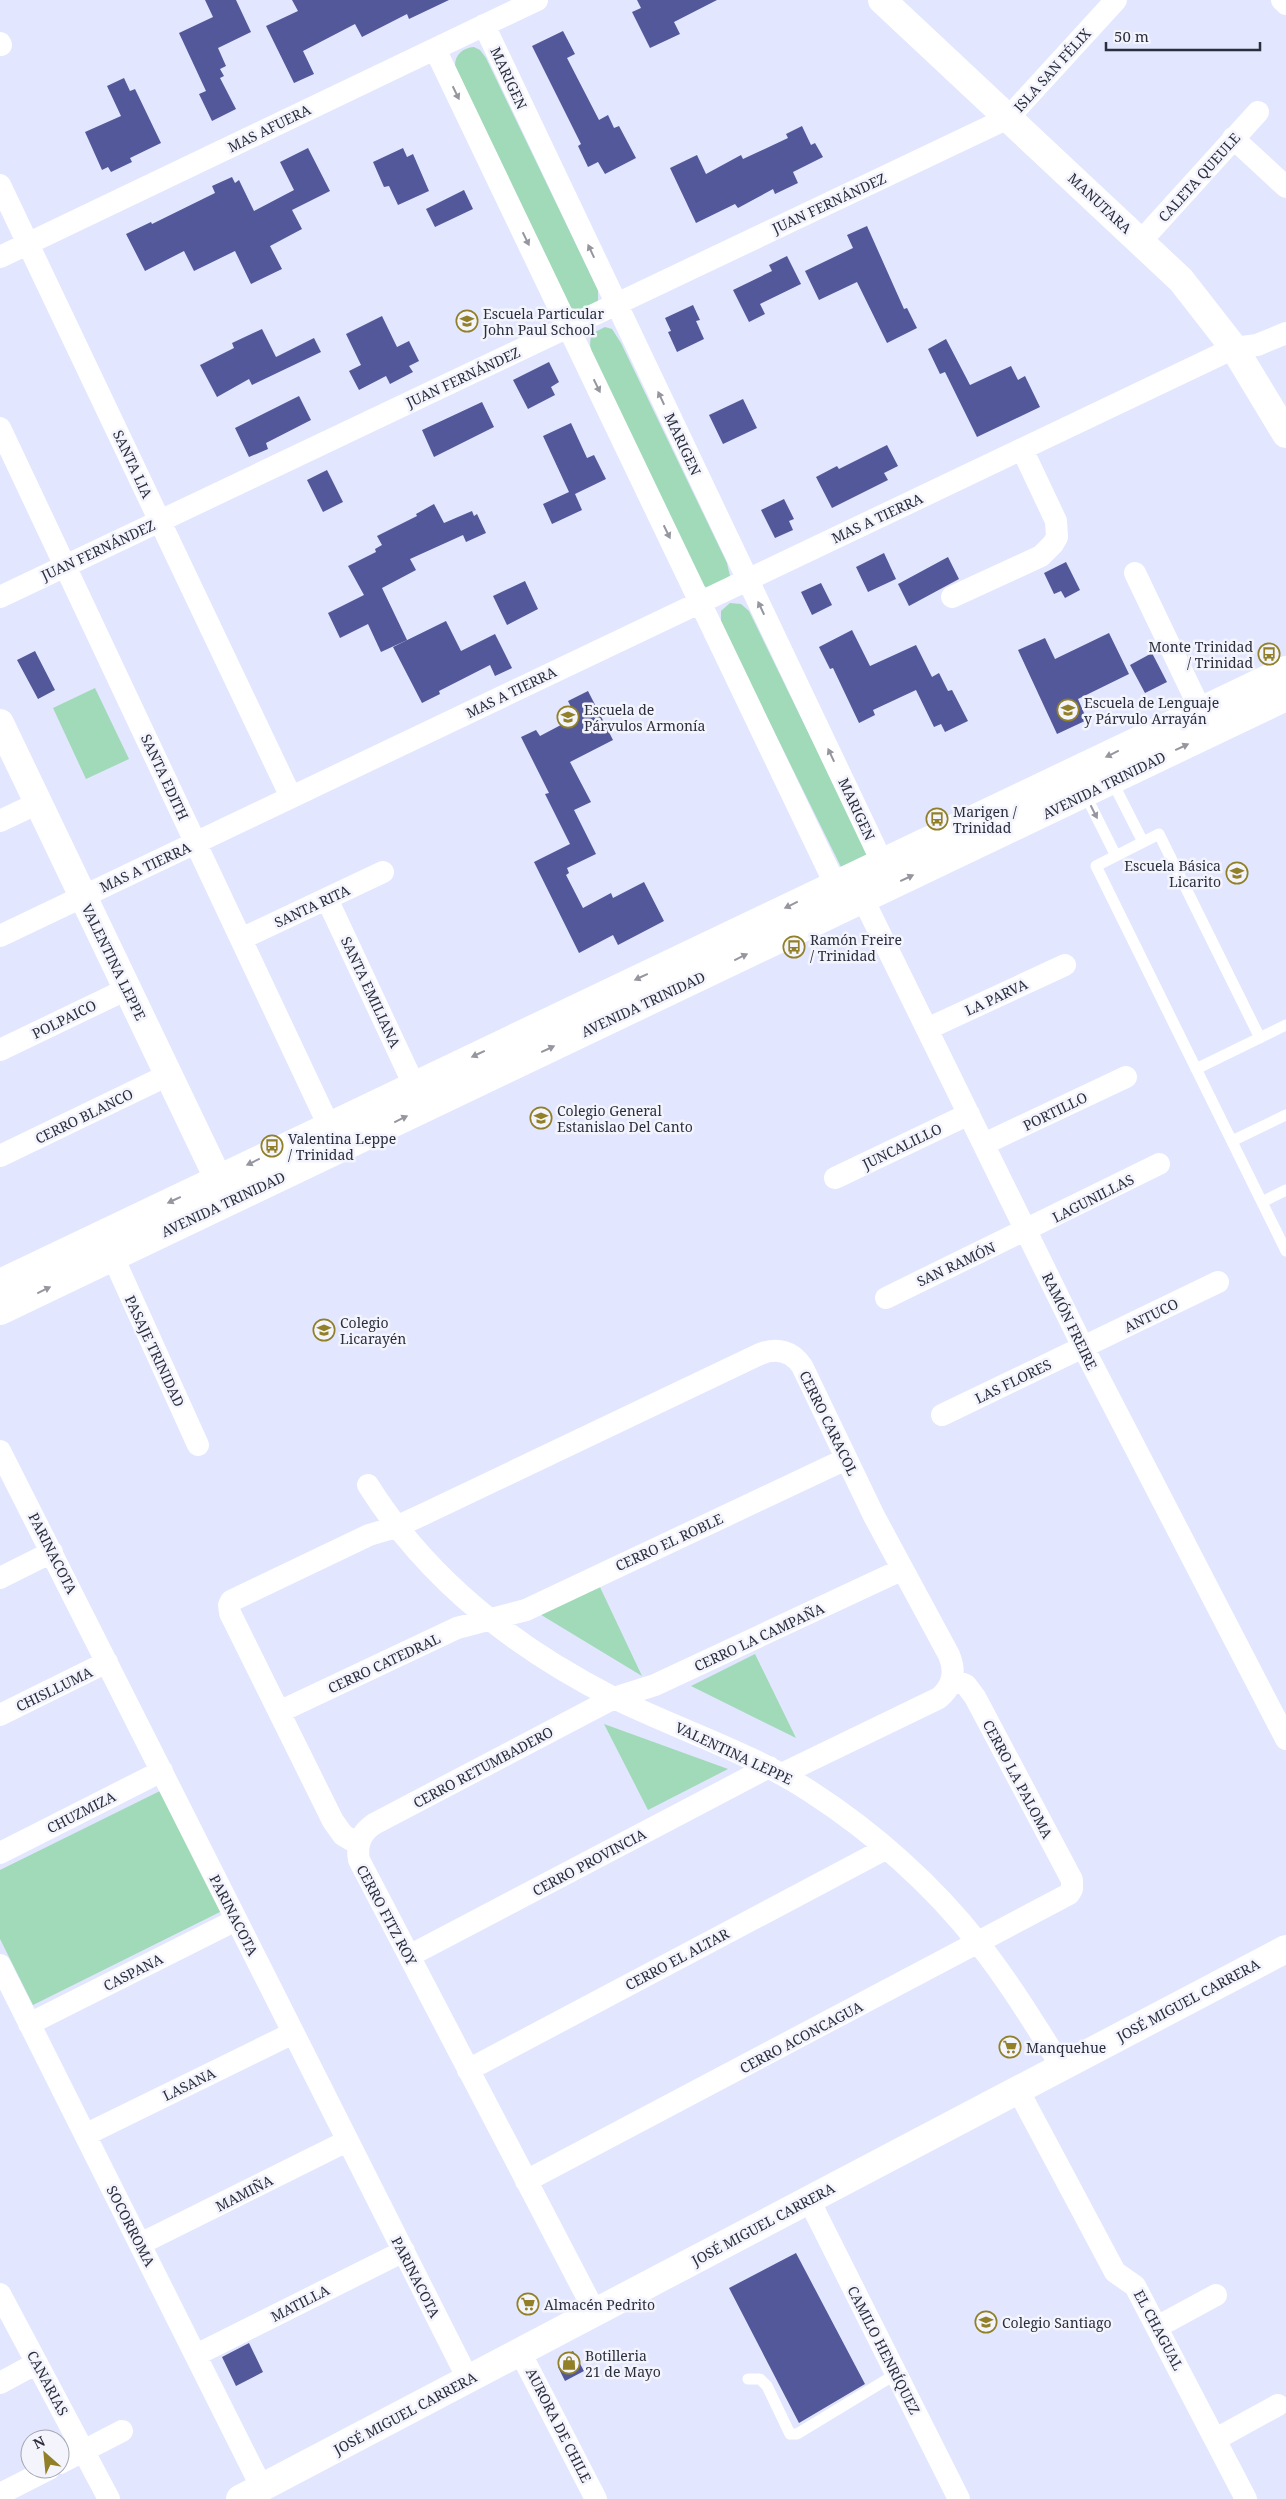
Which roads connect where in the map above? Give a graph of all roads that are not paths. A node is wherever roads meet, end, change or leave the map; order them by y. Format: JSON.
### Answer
{"nodes":[{"id":1,"x":537,"y":0,"type":"edge"},
{"id":2,"x":882,"y":0,"type":"edge"},
{"id":3,"x":1116,"y":0,"type":"edge"},
{"id":4,"x":1282,"y":0,"type":"edge"},
{"id":5,"x":1286,"y":4,"type":"edge"},
{"id":6,"x":484,"y":25,"type":"junction"},
{"id":7,"x":436,"y":49,"type":"junction"},
{"id":8,"x":1258,"y":112,"type":"dead end"},
{"id":9,"x":1008,"y":118,"type":"junction"},
{"id":10,"x":1234,"y":138,"type":"junction"},
{"id":11,"x":0,"y":185,"type":"edge"},
{"id":12,"x":1286,"y":188,"type":"edge"},
{"id":13,"x":1141,"y":241,"type":"junction"},
{"id":14,"x":28,"y":244,"type":"junction"},
{"id":15,"x":0,"y":257,"type":"edge"},
{"id":16,"x":616,"y":304,"type":"junction"},
{"id":17,"x":568,"y":327,"type":"junction"},
{"id":18,"x":1286,"y":333,"type":"edge"},
{"id":19,"x":1234,"y":348,"type":"junction"},
{"id":20,"x":0,"y":428,"type":"edge"},
{"id":21,"x":1286,"y":434,"type":"edge"},
{"id":22,"x":1022,"y":449,"type":"junction"},
{"id":23,"x":160,"y":521,"type":"junction"},
{"id":24,"x":65,"y":566,"type":"junction"},
{"id":25,"x":1135,"y":574,"type":"dead end"},
{"id":26,"x":748,"y":580,"type":"junction"},
{"id":27,"x":0,"y":597,"type":"edge"},
{"id":28,"x":952,"y":597,"type":"dead end"},
{"id":29,"x":700,"y":602,"type":"junction"},
{"id":30,"x":1286,"y":670,"type":"edge"},
{"id":31,"x":1286,"y":698,"type":"edge"},
{"id":32,"x":1201,"y":711,"type":"junction"},
{"id":33,"x":0,"y":723,"type":"edge"},
{"id":34,"x":1112,"y":781,"type":"junction"},
{"id":35,"x":1085,"y":794,"type":"junction"},
{"id":36,"x":291,"y":797,"type":"junction"},
{"id":37,"x":38,"y":803,"type":"junction"},
{"id":38,"x":0,"y":821,"type":"edge"},
{"id":39,"x":196,"y":842,"type":"junction"},
{"id":40,"x":1143,"y":842,"type":"junction"},
{"id":41,"x":1116,"y":856,"type":"junction"},
{"id":42,"x":882,"y":862,"type":"junction"},
{"id":43,"x":383,"y":872,"type":"dead end"},
{"id":44,"x":835,"y":884,"type":"junction"},
{"id":45,"x":83,"y":896,"type":"junction"},
{"id":46,"x":328,"y":898,"type":"junction"},
{"id":47,"x":863,"y":899,"type":"junction"},
{"id":48,"x":0,"y":936,"type":"edge"},
{"id":49,"x":241,"y":939,"type":"junction"},
{"id":50,"x":1065,"y":965,"type":"dead end"},
{"id":51,"x":127,"y":989,"type":"junction"},
{"id":52,"x":1286,"y":1025,"type":"edge"},
{"id":53,"x":927,"y":1029,"type":"junction"},
{"id":54,"x":1260,"y":1038,"type":"junction"},
{"id":55,"x":0,"y":1050,"type":"edge"},
{"id":56,"x":1196,"y":1069,"type":"junction"},
{"id":57,"x":168,"y":1076,"type":"junction"},
{"id":58,"x":1126,"y":1076,"type":"dead end"},
{"id":59,"x":414,"y":1085,"type":"junction"},
{"id":60,"x":968,"y":1114,"type":"junction"},
{"id":61,"x":1286,"y":1115,"type":"edge"},
{"id":62,"x":329,"y":1126,"type":"junction"},
{"id":63,"x":1232,"y":1142,"type":"junction"},
{"id":64,"x":984,"y":1144,"type":"junction"},
{"id":65,"x":0,"y":1156,"type":"edge"},
{"id":66,"x":1159,"y":1164,"type":"dead end"},
{"id":67,"x":835,"y":1178,"type":"dead end"},
{"id":68,"x":223,"y":1190,"type":"junction"},
{"id":69,"x":1286,"y":1190,"type":"edge"},
{"id":70,"x":1262,"y":1202,"type":"junction"},
{"id":71,"x":1026,"y":1231,"type":"junction"},
{"id":72,"x":1286,"y":1251,"type":"edge"},
{"id":73,"x":113,"y":1257,"type":"junction"},
{"id":74,"x":1218,"y":1282,"type":"dead end"},
{"id":75,"x":0,"y":1283,"type":"edge"},
{"id":76,"x":886,"y":1298,"type":"dead end"},
{"id":77,"x":0,"y":1311,"type":"edge"},
{"id":78,"x":1083,"y":1347,"type":"junction"},
{"id":79,"x":942,"y":1415,"type":"dead end"},
{"id":80,"x":198,"y":1445,"type":"dead end"},
{"id":81,"x":0,"y":1450,"type":"edge"},
{"id":82,"x":846,"y":1459,"type":"junction"},
{"id":83,"x":368,"y":1485,"type":"dead end"},
{"id":84,"x":396,"y":1527,"type":"junction"},
{"id":85,"x":52,"y":1552,"type":"junction"},
{"id":86,"x":901,"y":1570,"type":"junction"},
{"id":87,"x":0,"y":1578,"type":"edge"},
{"id":88,"x":490,"y":1619,"type":"junction"},
{"id":89,"x":108,"y":1662,"type":"junction"},
{"id":90,"x":952,"y":1679,"type":"junction"},
{"id":91,"x":614,"y":1698,"type":"junction"},
{"id":92,"x":279,"y":1712,"type":"junction"},
{"id":93,"x":0,"y":1715,"type":"edge"},
{"id":94,"x":1286,"y":1738,"type":"edge"},
{"id":95,"x":162,"y":1771,"type":"junction"},
{"id":96,"x":776,"y":1771,"type":"junction"},
{"id":97,"x":358,"y":1844,"type":"junction"},
{"id":98,"x":885,"y":1849,"type":"junction"},
{"id":99,"x":0,"y":1853,"type":"edge"},
{"id":100,"x":1072,"y":1888,"type":"joint"},
{"id":101,"x":236,"y":1920,"type":"junction"},
{"id":102,"x":979,"y":1943,"type":"junction"},
{"id":103,"x":1286,"y":1949,"type":"edge"},
{"id":104,"x":409,"y":1956,"type":"junction"},
{"id":105,"x":0,"y":1965,"type":"edge"},
{"id":106,"x":30,"y":2024,"type":"junction"},
{"id":107,"x":293,"y":2033,"type":"junction"},
{"id":108,"x":1062,"y":2067,"type":"junction"},
{"id":109,"x":468,"y":2070,"type":"junction"},
{"id":110,"x":1018,"y":2090,"type":"junction"},
{"id":111,"x":85,"y":2135,"type":"junction"},
{"id":112,"x":348,"y":2141,"type":"junction"},
{"id":113,"x":526,"y":2181,"type":"junction"},
{"id":114,"x":809,"y":2200,"type":"junction"},
{"id":115,"x":140,"y":2244,"type":"junction"},
{"id":116,"x":404,"y":2252,"type":"junction"},
{"id":117,"x":0,"y":2294,"type":"edge"},
{"id":118,"x":1216,"y":2295,"type":"dead end"},
{"id":119,"x":596,"y":2312,"type":"junction"},
{"id":120,"x":1157,"y":2327,"type":"junction"},
{"id":121,"x":520,"y":2352,"type":"junction"},
{"id":122,"x":196,"y":2355,"type":"junction"},
{"id":123,"x":37,"y":2363,"type":"junction"},
{"id":124,"x":896,"y":2374,"type":"junction"},
{"id":125,"x":468,"y":2379,"type":"junction"},
{"id":126,"x":748,"y":2379,"type":"dead end"},
{"id":127,"x":0,"y":2383,"type":"edge"},
{"id":128,"x":1278,"y":2405,"type":"dead end"},
{"id":129,"x":122,"y":2431,"type":"dead end"},
{"id":130,"x":1216,"y":2438,"type":"junction"},
{"id":131,"x":84,"y":2451,"type":"junction"},
{"id":132,"x":70,"y":2458,"type":"edge"},
{"id":133,"x":29,"y":2479,"type":"edge"},
{"id":134,"x":251,"y":2493,"type":"edge"},
{"id":135,"x":0,"y":2494,"type":"edge"},
{"id":136,"x":110,"y":2499,"type":"edge"},
{"id":137,"x":596,"y":2499,"type":"edge"},
{"id":138,"x":959,"y":2499,"type":"edge"},
{"id":139,"x":1246,"y":2499,"type":"edge"}],
"edges":[{"from":1,"to":6,"type":"street","name":"MAS AFUERA"},
{"from":2,"to":9,"type":"main road","name":"MANUTARA"},
{"from":3,"to":9,"type":"street","name":"ISLA SAN FÉLIX"},
{"from":4,"to":5,"type":"street"},
{"from":6,"to":7,"type":"street","name":"MAS AFUERA"},
{"from":16,"to":6,"type":"street","name":"MARIGEN","one_way":true},
{"from":7,"to":14,"type":"street","name":"MAS AFUERA"},
{"from":7,"to":17,"type":"street","one_way":true},
{"from":8,"to":10,"type":"street","name":"CALETA QUEULE"},
{"from":9,"to":13,"type":"main road","name":"MANUTARA"},
{"from":9,"to":16,"type":"street","name":"JUAN FERNÁNDEZ"},
{"from":10,"to":12,"type":"street"},
{"from":10,"to":13,"type":"street","name":"CALETA QUEULE"},
{"from":11,"to":14,"type":"street","name":"SANTA LIA"},
{"from":13,"to":19,"type":"main road","name":"MANUTARA"},
{"from":14,"to":15,"type":"street","name":"MAS AFUERA"},
{"from":14,"to":23,"type":"street","name":"SANTA LIA"},
{"from":16,"to":17,"type":"street","name":"JUAN FERNÁNDEZ"},
{"from":26,"to":16,"type":"street","name":"MARIGEN","one_way":true},
{"from":17,"to":23,"type":"street","name":"JUAN FERNÁNDEZ"},
{"from":17,"to":29,"type":"street","one_way":true},
{"from":18,"to":19,"type":"street","name":"MAS A TIERRA"},
{"from":19,"to":21,"type":"main road","name":"MANUTARA"},
{"from":19,"to":22,"type":"street","name":"MAS A TIERRA"},
{"from":20,"to":24,"type":"street","name":"SANTA EDITH"},
{"from":22,"to":26,"type":"street","name":"MAS A TIERRA"},
{"from":22,"to":28,"type":"street"},
{"from":23,"to":24,"type":"street","name":"JUAN FERNÁNDEZ"},
{"from":23,"to":36,"type":"street","name":"SANTA LIA"},
{"from":24,"to":27,"type":"street","name":"JUAN FERNÁNDEZ"},
{"from":24,"to":39,"type":"street","name":"SANTA EDITH"},
{"from":25,"to":32,"type":"street"},
{"from":26,"to":29,"type":"street","name":"MAS A TIERRA"},
{"from":42,"to":26,"type":"street","name":"MARIGEN","one_way":true},
{"from":29,"to":36,"type":"street","name":"MAS A TIERRA"},
{"from":29,"to":44,"type":"street"},
{"from":30,"to":32,"type":"main road","name":"AVENIDA TRINIDAD"},
{"from":34,"to":31,"type":"main road","name":"AVENIDA TRINIDAD","one_way":true},
{"from":32,"to":42,"type":"main road","name":"AVENIDA TRINIDAD","one_way":true},
{"from":33,"to":37,"type":"main road","name":"VALENTINA LEPPE"},
{"from":34,"to":35,"type":"main road","name":"AVENIDA TRINIDAD"},
{"from":34,"to":40,"type":"lane"},
{"from":35,"to":41,"type":"lane","one_way":true},
{"from":47,"to":35,"type":"main road","name":"AVENIDA TRINIDAD","one_way":true},
{"from":36,"to":39,"type":"street","name":"MAS A TIERRA"},
{"from":37,"to":38,"type":"street"},
{"from":37,"to":45,"type":"main road","name":"VALENTINA LEPPE"},
{"from":39,"to":45,"type":"street","name":"MAS A TIERRA"},
{"from":39,"to":49,"type":"street","name":"SANTA EDITH"},
{"from":40,"to":41,"type":"lane"},
{"from":40,"to":54,"type":"lane"},
{"from":41,"to":56,"type":"lane"},
{"from":42,"to":44,"type":"main road","name":"AVENIDA TRINIDAD"},
{"from":42,"to":47,"type":"street"},
{"from":43,"to":46,"type":"street","name":"SANTA RITA"},
{"from":44,"to":47,"type":"street"},
{"from":44,"to":59,"type":"main road","name":"AVENIDA TRINIDAD","one_way":true},
{"from":45,"to":48,"type":"street","name":"MAS A TIERRA"},
{"from":45,"to":51,"type":"main road","name":"VALENTINA LEPPE"},
{"from":46,"to":49,"type":"street","name":"SANTA RITA"},
{"from":46,"to":59,"type":"street","name":"SANTA EMILIANA"},
{"from":47,"to":53,"type":"street","name":"RAMÓN FREIRE"},
{"from":68,"to":47,"type":"main road","name":"AVENIDA TRINIDAD","one_way":true},
{"from":49,"to":62,"type":"street","name":"SANTA EDITH"},
{"from":50,"to":53,"type":"street","name":"LA PARVA"},
{"from":51,"to":55,"type":"street","name":"POLPAICO"},
{"from":51,"to":57,"type":"main road","name":"VALENTINA LEPPE"},
{"from":52,"to":54,"type":"lane"},
{"from":53,"to":60,"type":"street","name":"RAMÓN FREIRE"},
{"from":54,"to":56,"type":"lane"},
{"from":56,"to":63,"type":"lane"},
{"from":57,"to":65,"type":"street","name":"CERRO BLANCO"},
{"from":57,"to":68,"type":"main road","name":"VALENTINA LEPPE"},
{"from":58,"to":64,"type":"street","name":"PORTILLO"},
{"from":59,"to":62,"type":"main road","name":"AVENIDA TRINIDAD"},
{"from":60,"to":64,"type":"street","name":"RAMÓN FREIRE"},
{"from":60,"to":67,"type":"street","name":"JUNCALILLO"},
{"from":61,"to":63,"type":"lane"},
{"from":62,"to":68,"type":"main road","name":"AVENIDA TRINIDAD","one_way":true},
{"from":63,"to":70,"type":"lane"},
{"from":64,"to":71,"type":"street","name":"RAMÓN FREIRE"},
{"from":66,"to":71,"type":"street","name":"LAGUNILLAS"},
{"from":68,"to":73,"type":"main road","name":"AVENIDA TRINIDAD"},
{"from":68,"to":75,"type":"main road","name":"AVENIDA TRINIDAD","one_way":true},
{"from":69,"to":70,"type":"lane"},
{"from":70,"to":72,"type":"lane"},
{"from":71,"to":76,"type":"street","name":"SAN RAMÓN"},
{"from":71,"to":78,"type":"street","name":"RAMÓN FREIRE"},
{"from":77,"to":73,"type":"main road","name":"AVENIDA TRINIDAD","one_way":true},
{"from":73,"to":80,"type":"street","name":"PASAJE TRINIDAD"},
{"from":74,"to":78,"type":"street","name":"ANTUCO"},
{"from":78,"to":79,"type":"street","name":"LAS FLORES"},
{"from":78,"to":94,"type":"street","name":"RAMÓN FREIRE"},
{"from":81,"to":85,"type":"street","name":"PARINACOTA"},
{"from":82,"to":84,"type":"street","name":"CERRO CARACOL"},
{"from":82,"to":86,"type":"street","name":"CERRO CARACOL"},
{"from":82,"to":88,"type":"street","name":"CERRO EL ROBLE"},
{"from":83,"to":84,"type":"street","name":"VALENTINA LEPPE"},
{"from":84,"to":88,"type":"street","name":"VALENTINA LEPPE"},
{"from":84,"to":92,"type":"street"},
{"from":85,"to":87,"type":"street"},
{"from":85,"to":89,"type":"street","name":"PARINACOTA"},
{"from":86,"to":90,"type":"street","name":"CERRO CARACOL"},
{"from":86,"to":91,"type":"street","name":"CERRO LA CAMPAÑA"},
{"from":88,"to":91,"type":"street","name":"VALENTINA LEPPE"},
{"from":88,"to":92,"type":"street","name":"CERRO CATEDRAL"},
{"from":89,"to":93,"type":"street","name":"CHISLLUMA"},
{"from":89,"to":95,"type":"street","name":"PARINACOTA"},
{"from":90,"to":96,"type":"street"},
{"from":90,"to":100,"type":"street","name":"CERRO LA PALOMA"},
{"from":91,"to":96,"type":"street","name":"VALENTINA LEPPE"},
{"from":91,"to":97,"type":"street","name":"CERRO RETUMBADERO"},
{"from":92,"to":97,"type":"street"},
{"from":95,"to":99,"type":"street","name":"CHUZMIZA"},
{"from":95,"to":101,"type":"street","name":"PARINACOTA"},
{"from":96,"to":98,"type":"street","name":"VALENTINA LEPPE"},
{"from":96,"to":104,"type":"street","name":"CERRO PROVINCIA"},
{"from":97,"to":104,"type":"street","name":"CERRO FITZ ROY"},
{"from":98,"to":102,"type":"street","name":"VALENTINA LEPPE"},
{"from":98,"to":109,"type":"street","name":"CERRO EL ALTAR"},
{"from":100,"to":102,"type":"street","name":"CERRO ACONCAGUA"},
{"from":101,"to":106,"type":"street","name":"CASPANA"},
{"from":101,"to":107,"type":"street","name":"PARINACOTA"},
{"from":102,"to":108,"type":"street","name":"VALENTINA LEPPE"},
{"from":102,"to":113,"type":"street","name":"CERRO ACONCAGUA"},
{"from":103,"to":108,"type":"main road","name":"JOSÉ MIGUEL CARRERA"},
{"from":104,"to":109,"type":"street","name":"CERRO FITZ ROY"},
{"from":105,"to":106,"type":"street","name":"SOCORROMA"},
{"from":106,"to":111,"type":"street","name":"SOCORROMA"},
{"from":107,"to":111,"type":"street","name":"LASANA"},
{"from":107,"to":112,"type":"street","name":"PARINACOTA"},
{"from":108,"to":110,"type":"main road","name":"JOSÉ MIGUEL CARRERA"},
{"from":109,"to":113,"type":"street","name":"CERRO FITZ ROY"},
{"from":110,"to":114,"type":"main road","name":"JOSÉ MIGUEL CARRERA"},
{"from":110,"to":120,"type":"street","name":"EL CHAGUAL"},
{"from":111,"to":115,"type":"street","name":"SOCORROMA"},
{"from":112,"to":115,"type":"street","name":"MAMIÑA"},
{"from":112,"to":116,"type":"street","name":"PARINACOTA"},
{"from":113,"to":119,"type":"street","name":"CERRO FITZ ROY"},
{"from":114,"to":119,"type":"main road","name":"JOSÉ MIGUEL CARRERA"},
{"from":114,"to":124,"type":"street","name":"CAMILO HENRÍQUEZ"},
{"from":115,"to":122,"type":"street","name":"SOCORROMA"},
{"from":116,"to":122,"type":"street","name":"MATILLA"},
{"from":116,"to":125,"type":"street","name":"PARINACOTA"},
{"from":117,"to":123,"type":"street","name":"CANARIAS"},
{"from":118,"to":120,"type":"street"},
{"from":119,"to":121,"type":"main road","name":"JOSÉ MIGUEL CARRERA"},
{"from":120,"to":130,"type":"street","name":"EL CHAGUAL"},
{"from":121,"to":125,"type":"main road","name":"JOSÉ MIGUEL CARRERA"},
{"from":121,"to":137,"type":"street","name":"AURORA DE CHILE"},
{"from":122,"to":134,"type":"street","name":"SOCORROMA"},
{"from":123,"to":127,"type":"street"},
{"from":123,"to":131,"type":"street","name":"CANARIAS"},
{"from":124,"to":126,"type":"lane"},
{"from":124,"to":138,"type":"street","name":"CAMILO HENRÍQUEZ"},
{"from":125,"to":134,"type":"main road","name":"JOSÉ MIGUEL CARRERA"},
{"from":128,"to":130,"type":"street"},
{"from":129,"to":131,"type":"street"},
{"from":130,"to":139,"type":"street","name":"EL CHAGUAL"},
{"from":131,"to":132,"type":"street"},
{"from":131,"to":136,"type":"street","name":"CANARIAS"},
{"from":133,"to":135,"type":"street"}]}
